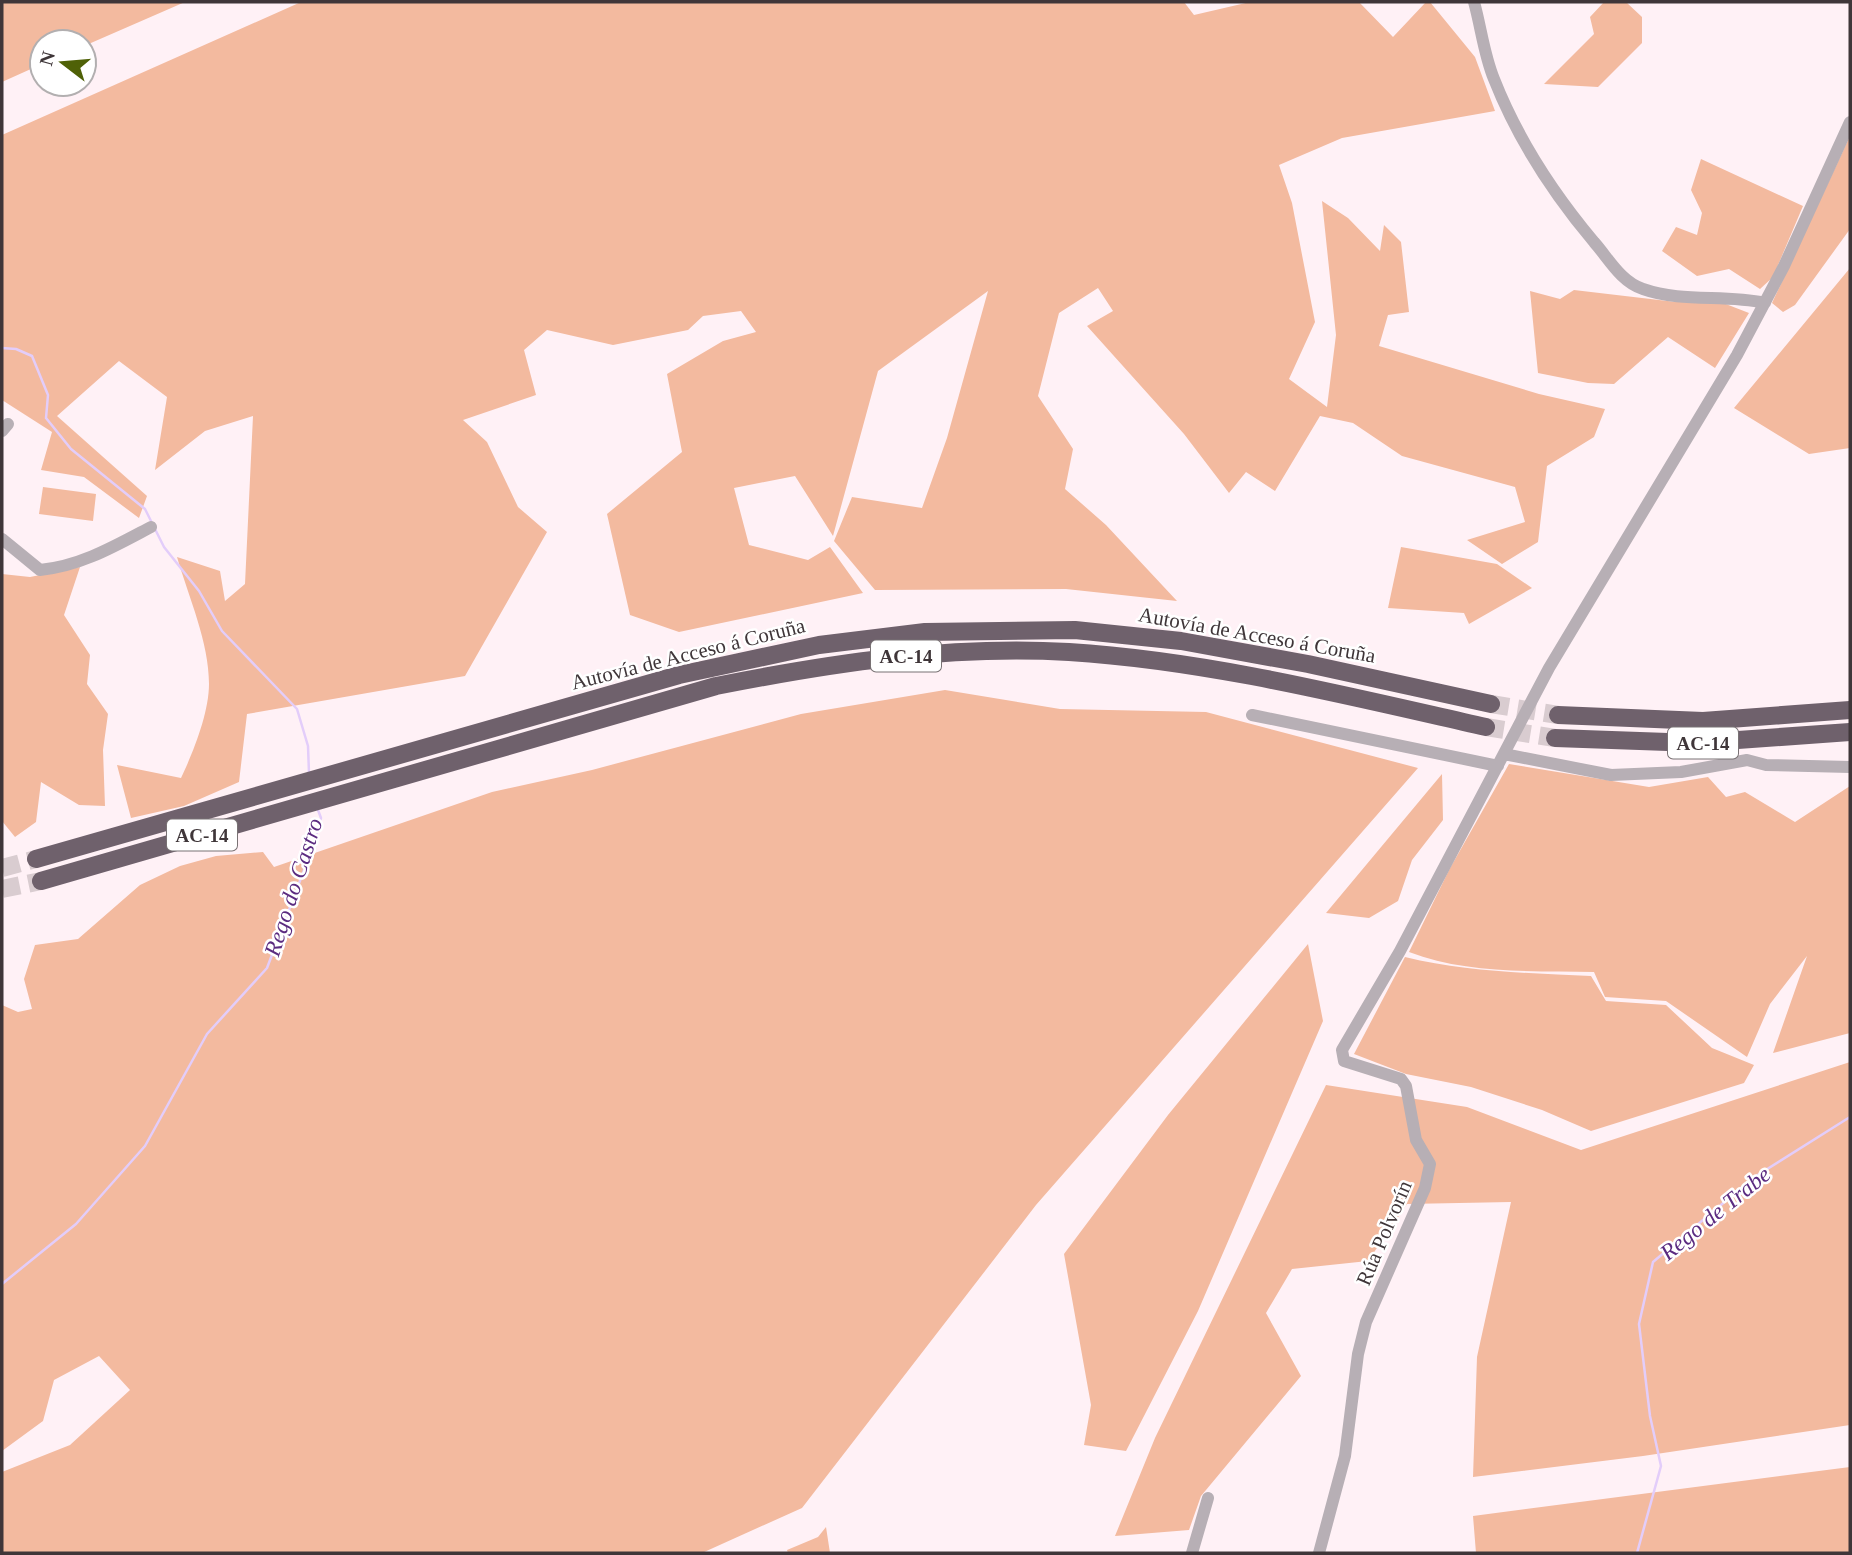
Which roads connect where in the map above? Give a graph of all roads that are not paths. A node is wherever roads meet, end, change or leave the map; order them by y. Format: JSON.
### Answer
{"nodes":[{"id":1,"x":1474,"y":2,"type":"edge"},
{"id":2,"x":1850,"y":122,"type":"edge"},
{"id":3,"x":1765,"y":303,"type":"junction"},
{"id":4,"x":151,"y":527,"type":"dead end"},
{"id":5,"x":2,"y":539,"type":"edge"},
{"id":6,"x":1491,"y":704,"type":"tunnel mouth"},
{"id":7,"x":1850,"y":710,"type":"edge"},
{"id":8,"x":1252,"y":715,"type":"dead end"},
{"id":9,"x":1558,"y":715,"type":"tunnel mouth"},
{"id":10,"x":1486,"y":727,"type":"tunnel mouth"},
{"id":11,"x":1850,"y":732,"type":"edge"},
{"id":12,"x":1555,"y":738,"type":"tunnel mouth"},
{"id":13,"x":1501,"y":759,"type":"junction"},
{"id":14,"x":1850,"y":767,"type":"edge"},
{"id":15,"x":36,"y":859,"type":"tunnel mouth"},
{"id":16,"x":41,"y":881,"type":"tunnel mouth"},
{"id":17,"x":1209,"y":1498,"type":"dead end"},
{"id":18,"x":1192,"y":1553,"type":"edge"},
{"id":19,"x":1319,"y":1553,"type":"edge"}],
"edges":[{"from":1,"to":3,"type":"street"},
{"from":2,"to":3,"type":"street"},
{"from":3,"to":13,"type":"street"},
{"from":4,"to":5,"type":"street"},
{"from":6,"to":15,"type":"highway","name":"Autovía de Acceso á Coruña","number":"AC-14"},
{"from":7,"to":9,"type":"highway","number":"AC-14"},
{"from":8,"to":13,"type":"street"},
{"from":10,"to":16,"type":"highway","name":"Autovía de Acceso á Coruña","number":"AC-14"},
{"from":11,"to":12,"type":"highway","number":"AC-14"},
{"from":13,"to":14,"type":"street"},
{"from":13,"to":19,"type":"street","name":"Rúa Polvorín"},
{"from":17,"to":18,"type":"street"}]}
